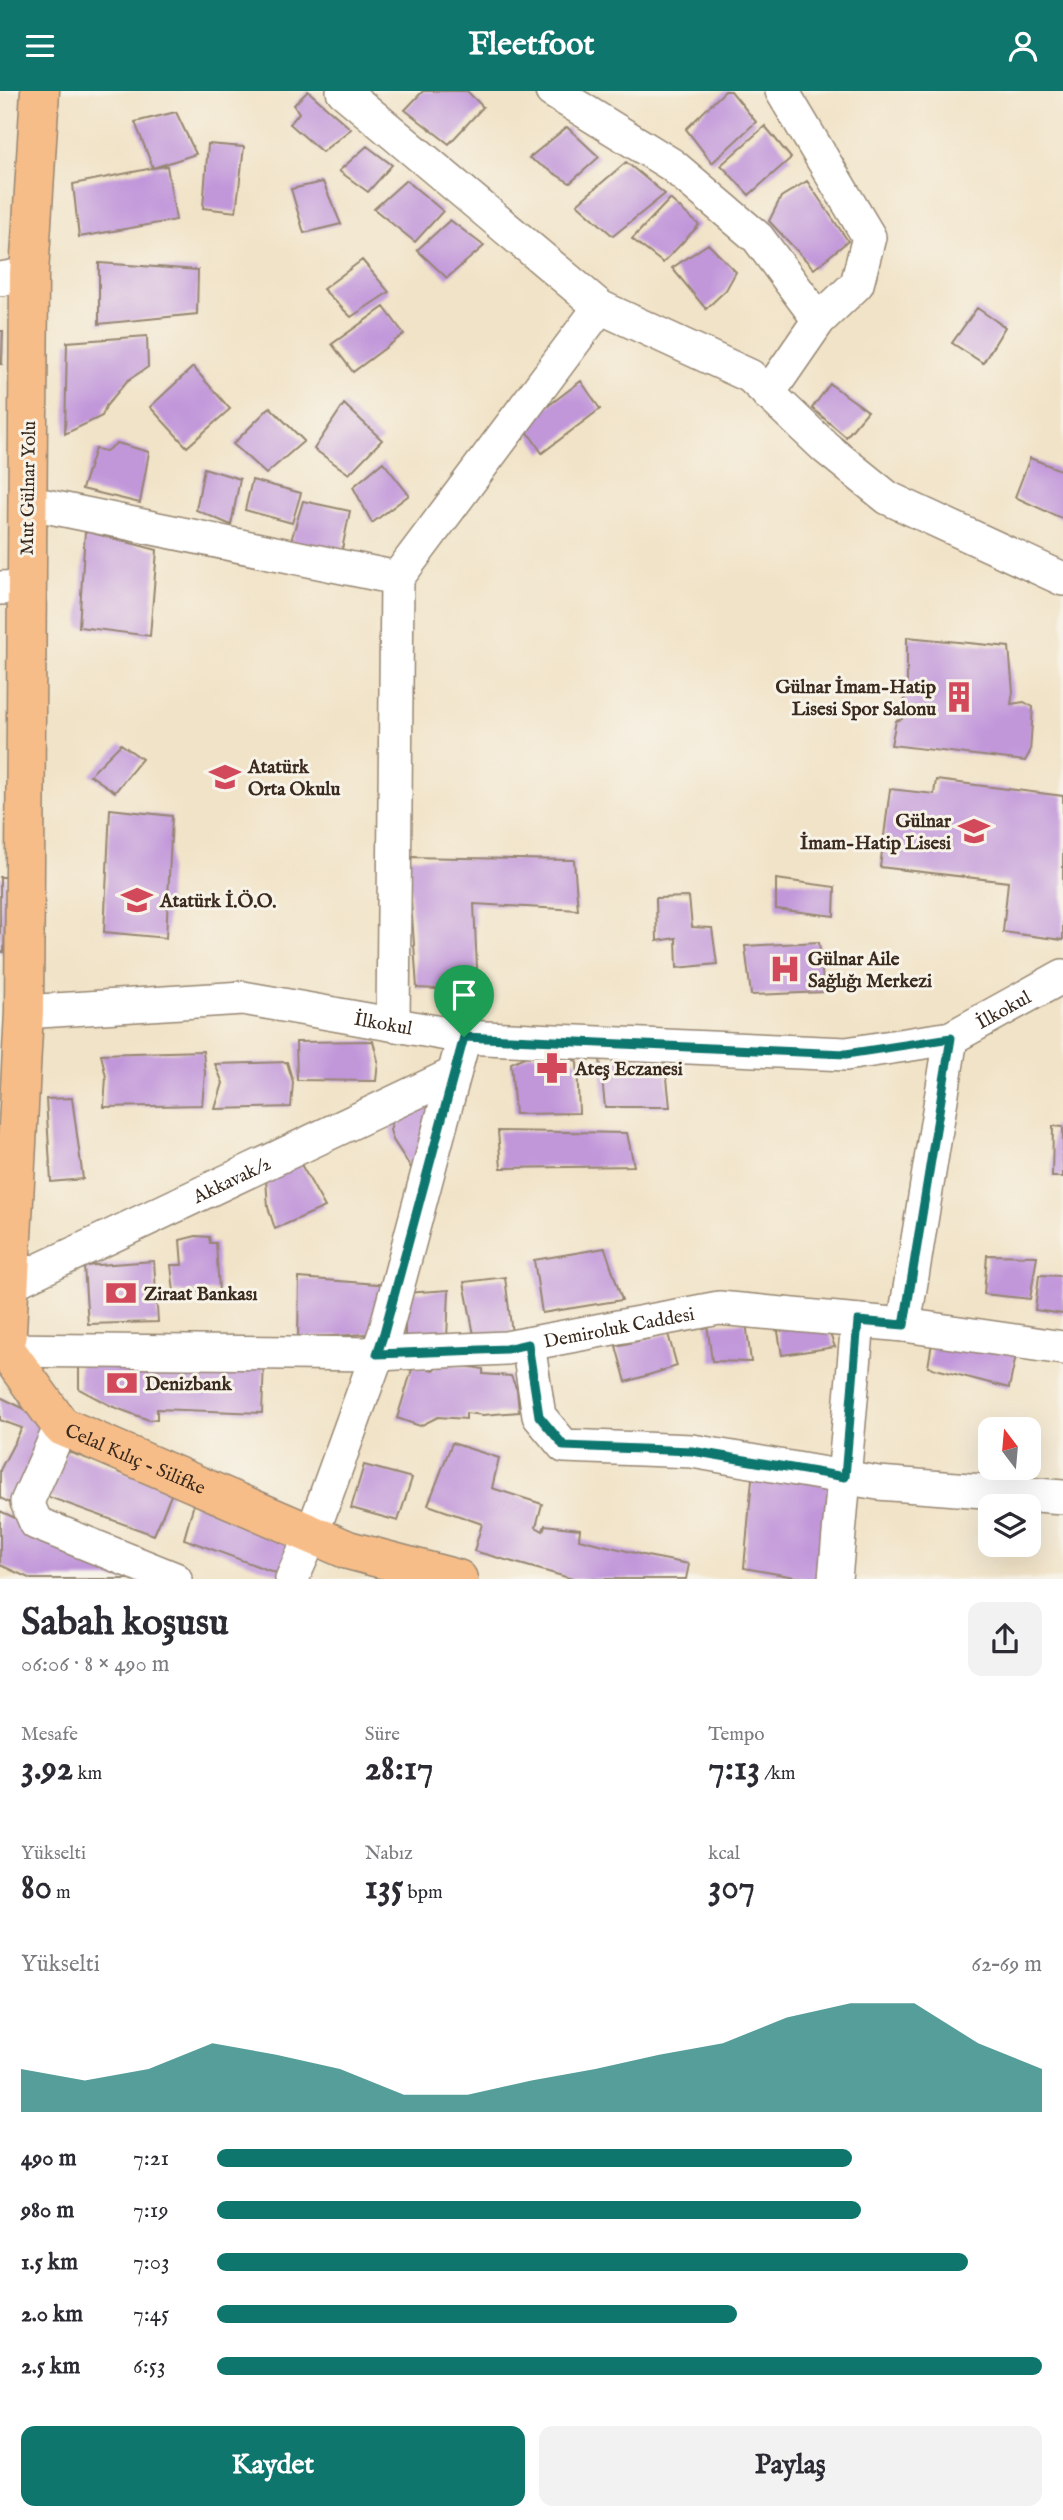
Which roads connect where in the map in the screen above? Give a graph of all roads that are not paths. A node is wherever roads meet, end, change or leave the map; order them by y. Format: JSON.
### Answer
{"nodes":[{"id":1,"x":40,"y":91,"type":"edge"},
{"id":2,"x":343,"y":91,"type":"edge"},
{"id":3,"x":552,"y":91,"type":"edge"},
{"id":4,"x":782,"y":91,"type":"edge"},
{"id":5,"x":15,"y":277,"type":"edge"},
{"id":6,"x":600,"y":307,"type":"junction"},
{"id":7,"x":819,"y":320,"type":"junction"},
{"id":8,"x":768,"y":394,"type":"junction"},
{"id":9,"x":26,"y":502,"type":"junction"},
{"id":10,"x":397,"y":578,"type":"junction"},
{"id":11,"x":1063,"y":579,"type":"edge"},
{"id":12,"x":13,"y":588,"type":"edge"},
{"id":13,"x":1063,"y":976,"type":"edge"},
{"id":14,"x":12,"y":994,"type":"edge"},
{"id":15,"x":393,"y":1024,"type":"junction"},
{"id":16,"x":464,"y":1037,"type":"junction"},
{"id":17,"x":951,"y":1038,"type":"junction"},
{"id":18,"x":454,"y":1074,"type":"junction"},
{"id":19,"x":6,"y":1243,"type":"edge"},
{"id":20,"x":10,"y":1284,"type":"junction"},
{"id":21,"x":858,"y":1321,"type":"junction"},
{"id":22,"x":904,"y":1325,"type":"junction"},
{"id":23,"x":528,"y":1344,"type":"junction"},
{"id":24,"x":1063,"y":1348,"type":"edge"},
{"id":25,"x":3,"y":1350,"type":"edge"},
{"id":26,"x":377,"y":1354,"type":"junction"},
{"id":27,"x":61,"y":1426,"type":"junction"},
{"id":28,"x":845,"y":1477,"type":"junction"},
{"id":29,"x":1063,"y":1497,"type":"edge"},
{"id":30,"x":312,"y":1534,"type":"junction"},
{"id":31,"x":175,"y":1579,"type":"edge"},
{"id":32,"x":292,"y":1579,"type":"edge"},
{"id":33,"x":458,"y":1579,"type":"edge"},
{"id":34,"x":835,"y":1579,"type":"edge"}],
"edges":[{"from":1,"to":5,"type":"main road","name":"Mut Gülnar Yolu"},
{"from":2,"to":6,"type":"street"},
{"from":3,"to":7,"type":"street"},
{"from":4,"to":7,"type":"street"},
{"from":5,"to":9,"type":"main road","name":"Mut Gülnar Yolu"},
{"from":6,"to":8,"type":"street"},
{"from":6,"to":10,"type":"street"},
{"from":7,"to":8,"type":"street"},
{"from":8,"to":11,"type":"street"},
{"from":9,"to":10,"type":"street"},
{"from":9,"to":12,"type":"main road","name":"Mut Gülnar Yolu"},
{"from":10,"to":15,"type":"street"},
{"from":12,"to":14,"type":"main road","name":"Mut Gülnar Yolu"},
{"from":13,"to":17,"type":"street","name":"İlkokul"},
{"from":14,"to":15,"type":"street","name":"İlkokul"},
{"from":14,"to":19,"type":"main road"},
{"from":15,"to":16,"type":"street","name":"İlkokul"},
{"from":16,"to":17,"type":"street","name":"İlkokul"},
{"from":16,"to":18,"type":"street"},
{"from":17,"to":22,"type":"street"},
{"from":18,"to":20,"type":"street","name":"Akkavak/2"},
{"from":18,"to":26,"type":"street"},
{"from":19,"to":20,"type":"main road"},
{"from":20,"to":25,"type":"main road"},
{"from":21,"to":22,"type":"street","name":"Demiroluk Caddesi"},
{"from":21,"to":23,"type":"street","name":"Demiroluk Caddesi"},
{"from":21,"to":28,"type":"street"},
{"from":22,"to":24,"type":"street","name":"Demiroluk Caddesi"},
{"from":23,"to":26,"type":"street","name":"Demiroluk Caddesi"},
{"from":23,"to":28,"type":"street"},
{"from":25,"to":26,"type":"street","name":"Demiroluk Caddesi"},
{"from":25,"to":27,"type":"main road","name":"Celal Kılıç - Silifke"},
{"from":26,"to":30,"type":"street"},
{"from":27,"to":30,"type":"main road","name":"Celal Kılıç - Silifke"},
{"from":27,"to":31,"type":"street"},
{"from":28,"to":29,"type":"street"},
{"from":28,"to":34,"type":"street"},
{"from":30,"to":32,"type":"street"},
{"from":30,"to":33,"type":"main road","name":"Celal Kılıç - Silifke"}]}
